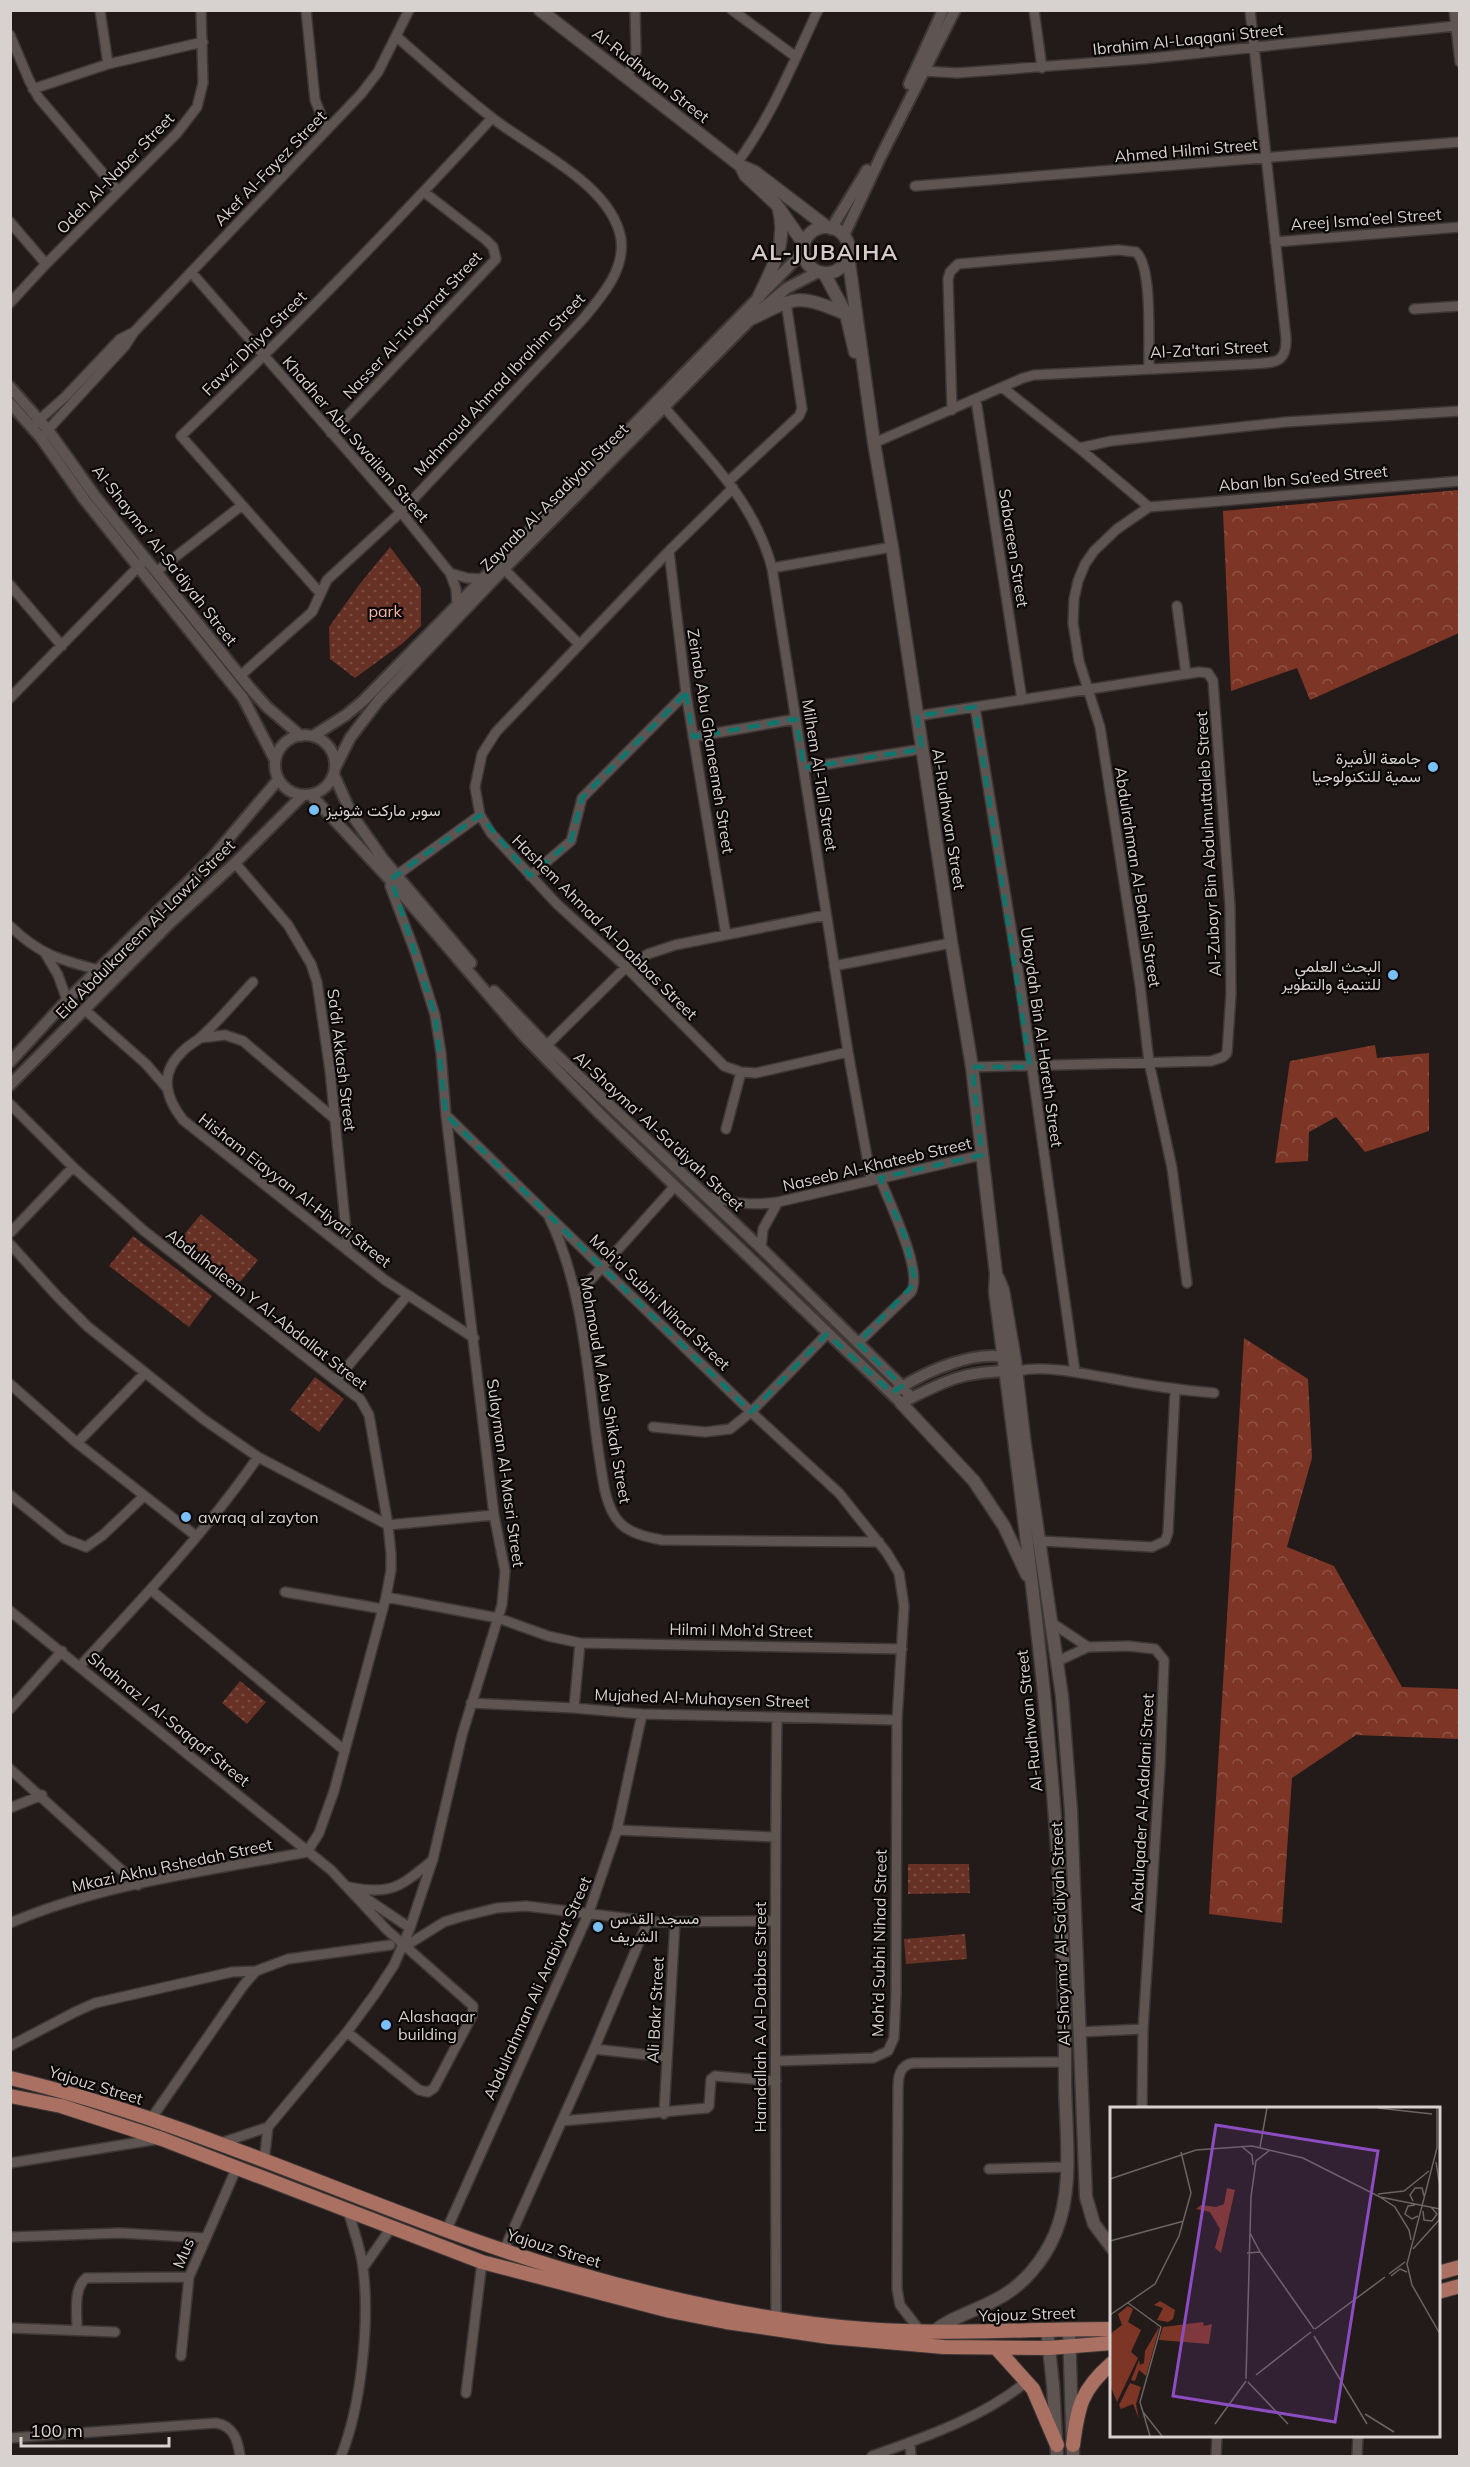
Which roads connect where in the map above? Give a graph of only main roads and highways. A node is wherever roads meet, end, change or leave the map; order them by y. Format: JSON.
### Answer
{"nodes":[{"id":1,"x":540,"y":10,"type":"edge"},
{"id":2,"x":739,"y":164,"type":"junction"},
{"id":3,"x":776,"y":204,"type":"junction"},
{"id":4,"x":829,"y":228,"type":"junction"},
{"id":5,"x":804,"y":248,"type":"junction"},
{"id":6,"x":849,"y":255,"type":"junction"},
{"id":7,"x":821,"y":272,"type":"junction"},
{"id":8,"x":759,"y":296,"type":"road end"},
{"id":9,"x":846,"y":314,"type":"junction"},
{"id":10,"x":751,"y":319,"type":"road end"},
{"id":11,"x":863,"y":370,"type":"junction"},
{"id":12,"x":1014,"y":1365,"type":"junction"},
{"id":13,"x":906,"y":1401,"type":"road end"},
{"id":14,"x":1041,"y":1541,"type":"joint"},
{"id":15,"x":1032,"y":1588,"type":"junction"},
{"id":16,"x":1068,"y":1771,"type":"junction"},
{"id":17,"x":1052,"y":1772,"type":"junction"},
{"id":18,"x":1071,"y":1811,"type":"junction"},
{"id":19,"x":1054,"y":1813,"type":"junction"},
{"id":20,"x":10,"y":2078,"type":"edge"},
{"id":21,"x":10,"y":2096,"type":"edge"},
{"id":22,"x":1086,"y":2197,"type":"junction"},
{"id":23,"x":1065,"y":2199,"type":"junction"},
{"id":24,"x":1110,"y":2245,"type":"edge"},
{"id":25,"x":1460,"y":2267,"type":"edge"},
{"id":26,"x":1440,"y":2272,"type":"edge"},
{"id":27,"x":1460,"y":2286,"type":"edge"},
{"id":28,"x":1440,"y":2291,"type":"edge"},
{"id":29,"x":1069,"y":2329,"type":"junction"},
{"id":30,"x":1110,"y":2329,"type":"edge"},
{"id":31,"x":1047,"y":2330,"type":"junction"},
{"id":32,"x":927,"y":2332,"type":"junction"},
{"id":33,"x":1110,"y":2343,"type":"edge"},
{"id":34,"x":1071,"y":2347,"type":"junction"},
{"id":35,"x":1048,"y":2348,"type":"junction"},
{"id":36,"x":997,"y":2349,"type":"junction"},
{"id":37,"x":1110,"y":2365,"type":"edge"},
{"id":38,"x":1057,"y":2451,"type":"edge"},
{"id":39,"x":1072,"y":2451,"type":"edge"}],
"edges":[{"from":1,"to":2,"type":"main road","name":"Al-Rudhwan Street"},
{"from":2,"to":3,"type":"main road","name":"Al-Rudhwan Street"},
{"from":2,"to":4,"type":"main road","name":"Al-Rudhwan Street"},
{"from":3,"to":5,"type":"main road","name":"Al-Rudhwan Street"},
{"from":3,"to":8,"type":"main road"},
{"from":4,"to":5,"type":"main road"},
{"from":4,"to":6,"type":"main road"},
{"from":5,"to":7,"type":"main road"},
{"from":6,"to":7,"type":"main road"},
{"from":6,"to":11,"type":"main road","name":"Al-Rudhwan Street"},
{"from":7,"to":9,"type":"main road","name":"Al-Rudhwan Street"},
{"from":9,"to":10,"type":"main road"},
{"from":9,"to":11,"type":"main road","name":"Al-Rudhwan Street"},
{"from":11,"to":12,"type":"main road","name":"Al-Rudhwan Street"},
{"from":12,"to":14,"type":"main road","name":"Al-Rudhwan Street"},
{"from":12,"to":15,"type":"main road","name":"Al-Rudhwan Street"},
{"from":13,"to":15,"type":"main road"},
{"from":14,"to":16,"type":"main road","name":"Al-Shayma’ Al-Sa’diyah Street"},
{"from":15,"to":17,"type":"main road","name":"Al-Rudhwan Street"},
{"from":16,"to":17,"type":"main road"},
{"from":16,"to":18,"type":"main road","name":"Al-Shayma’ Al-Sa’diyah Street"},
{"from":17,"to":19,"type":"main road","name":"Al-Rudhwan Street"},
{"from":18,"to":19,"type":"main road"},
{"from":18,"to":22,"type":"main road","name":"Al-Shayma’ Al-Sa’diyah Street"},
{"from":19,"to":23,"type":"main road","name":"Al-Rudhwan Street"},
{"from":20,"to":32,"type":"main road","name":"Yajouz Street"},
{"from":21,"to":36,"type":"main road","name":"Yajouz Street"},
{"from":22,"to":23,"type":"main road"},
{"from":22,"to":24,"type":"main road","name":"Al-Shayma’ Al-Sa’diyah Street"},
{"from":23,"to":32,"type":"main road"},
{"from":25,"to":26,"type":"main road"},
{"from":27,"to":28,"type":"main road"},
{"from":29,"to":30,"type":"main road","name":"Yajouz Street"},
{"from":29,"to":31,"type":"main road","name":"Yajouz Street"},
{"from":29,"to":34,"type":"main road"},
{"from":31,"to":32,"type":"main road","name":"Yajouz Street"},
{"from":31,"to":35,"type":"main road"},
{"from":33,"to":34,"type":"main road","name":"Yajouz Street"},
{"from":34,"to":35,"type":"main road","name":"Yajouz Street"},
{"from":34,"to":39,"type":"main road"},
{"from":35,"to":36,"type":"main road","name":"Yajouz Street"},
{"from":35,"to":38,"type":"main road"},
{"from":36,"to":38,"type":"main road"},
{"from":37,"to":39,"type":"main road"}]}
